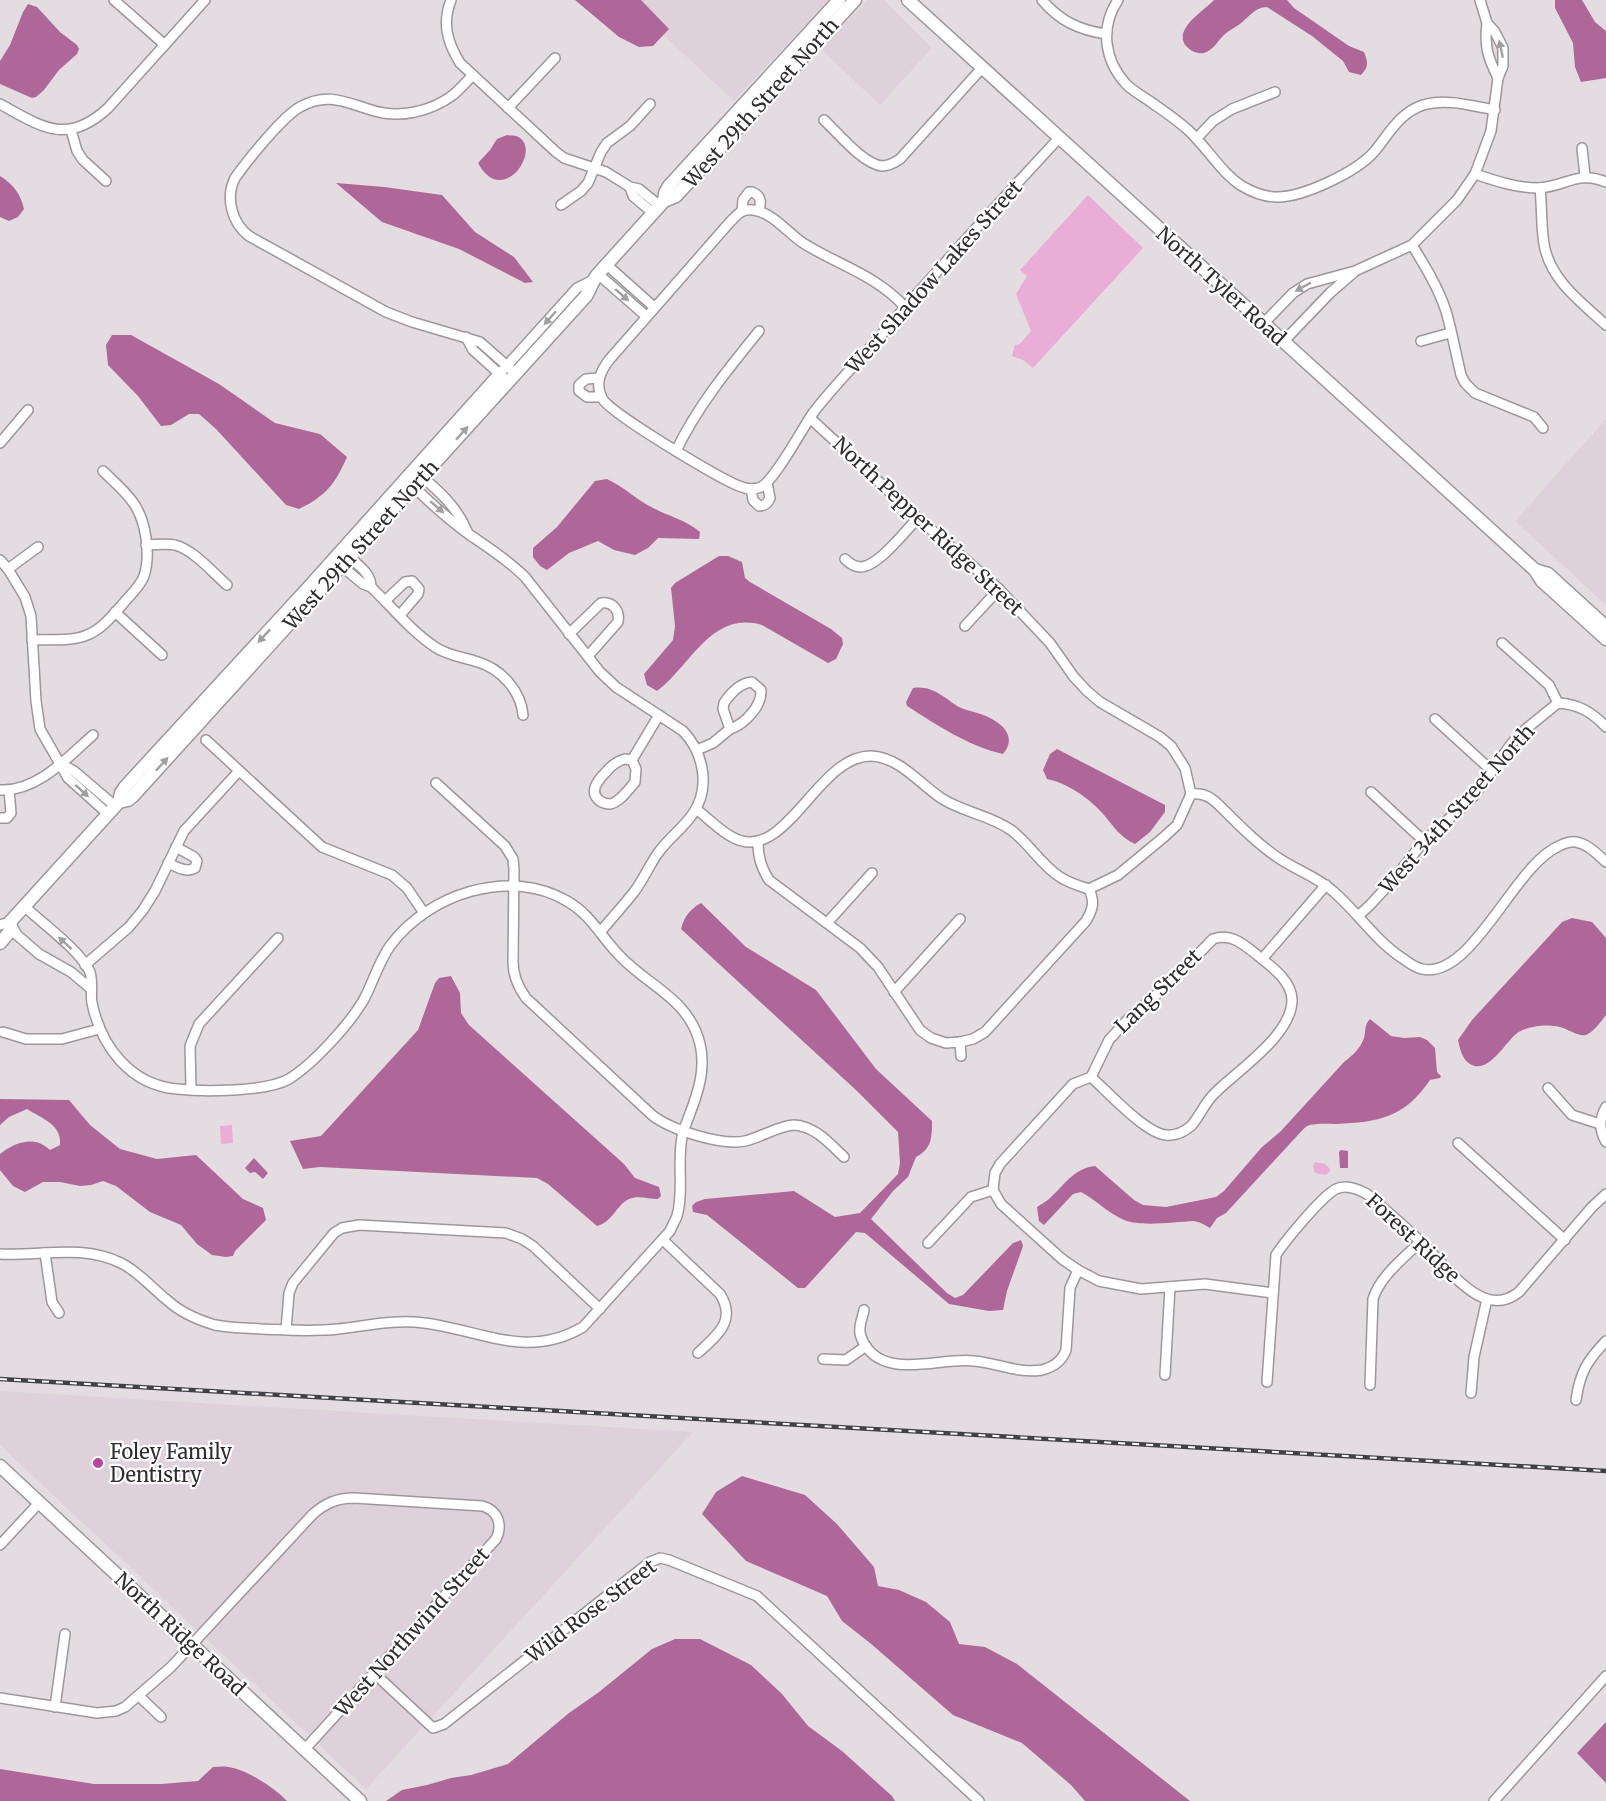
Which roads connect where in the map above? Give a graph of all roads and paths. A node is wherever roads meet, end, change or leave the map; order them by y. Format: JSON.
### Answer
{"nodes":[{"id":1,"x":114,"y":0,"type":"edge"},
{"id":2,"x":205,"y":0,"type":"edge"},
{"id":3,"x":451,"y":0,"type":"edge"},
{"id":4,"x":839,"y":0,"type":"edge"},
{"id":5,"x":855,"y":0,"type":"edge"},
{"id":6,"x":908,"y":0,"type":"edge"},
{"id":7,"x":1042,"y":0,"type":"edge"},
{"id":8,"x":1118,"y":0,"type":"edge"},
{"id":9,"x":1480,"y":0,"type":"edge"},
{"id":10,"x":1487,"y":23,"type":"junction"},
{"id":11,"x":1106,"y":34,"type":"junction"},
{"id":12,"x":165,"y":45,"type":"junction"},
{"id":13,"x":555,"y":58,"type":"dead end"},
{"id":14,"x":982,"y":68,"type":"junction"},
{"id":15,"x":473,"y":75,"type":"junction"},
{"id":16,"x":777,"y":77,"type":"junction"},
{"id":17,"x":1498,"y":78,"type":"junction"},
{"id":18,"x":1275,"y":92,"type":"dead end"},
{"id":19,"x":0,"y":104,"type":"edge"},
{"id":20,"x":650,"y":104,"type":"dead end"},
{"id":21,"x":508,"y":108,"type":"junction"},
{"id":22,"x":1495,"y":110,"type":"junction"},
{"id":23,"x":824,"y":120,"type":"dead end"},
{"id":24,"x":71,"y":130,"type":"junction"},
{"id":25,"x":1059,"y":138,"type":"junction"},
{"id":26,"x":1197,"y":138,"type":"junction"},
{"id":27,"x":1582,"y":148,"type":"dead end"},
{"id":28,"x":596,"y":167,"type":"junction"},
{"id":29,"x":1475,"y":174,"type":"junction"},
{"id":30,"x":1585,"y":177,"type":"junction"},
{"id":31,"x":106,"y":181,"type":"dead end"},
{"id":32,"x":1606,"y":182,"type":"edge"},
{"id":33,"x":1540,"y":188,"type":"junction"},
{"id":34,"x":561,"y":205,"type":"dead end"},
{"id":35,"x":659,"y":207,"type":"junction"},
{"id":36,"x":742,"y":211,"type":"junction"},
{"id":37,"x":759,"y":211,"type":"junction"},
{"id":38,"x":1412,"y":245,"type":"junction"},
{"id":39,"x":1355,"y":271,"type":"junction"},
{"id":40,"x":599,"y":273,"type":"junction"},
{"id":41,"x":654,"y":307,"type":"junction"},
{"id":42,"x":905,"y":307,"type":"junction"},
{"id":43,"x":646,"y":316,"type":"junction"},
{"id":44,"x":1263,"y":324,"type":"junction"},
{"id":45,"x":1606,"y":325,"type":"edge"},
{"id":46,"x":759,"y":331,"type":"dead end"},
{"id":47,"x":1450,"y":333,"type":"junction"},
{"id":48,"x":1421,"y":341,"type":"dead end"},
{"id":49,"x":1284,"y":342,"type":"junction"},
{"id":50,"x":508,"y":374,"type":"junction"},
{"id":51,"x":599,"y":378,"type":"junction"},
{"id":52,"x":602,"y":397,"type":"junction"},
{"id":53,"x":28,"y":410,"type":"dead end"},
{"id":54,"x":810,"y":418,"type":"junction"},
{"id":55,"x":1543,"y":428,"type":"dead end"},
{"id":56,"x":0,"y":443,"type":"edge"},
{"id":57,"x":676,"y":451,"type":"junction"},
{"id":58,"x":103,"y":471,"type":"dead end"},
{"id":59,"x":419,"y":473,"type":"junction"},
{"id":60,"x":767,"y":483,"type":"junction"},
{"id":61,"x":410,"y":484,"type":"junction"},
{"id":62,"x":751,"y":489,"type":"junction"},
{"id":63,"x":918,"y":518,"type":"junction"},
{"id":64,"x":468,"y":534,"type":"junction"},
{"id":65,"x":146,"y":545,"type":"junction"},
{"id":66,"x":38,"y":547,"type":"dead end"},
{"id":67,"x":342,"y":558,"type":"junction"},
{"id":68,"x":845,"y":559,"type":"dead end"},
{"id":69,"x":0,"y":560,"type":"edge"},
{"id":70,"x":8,"y":569,"type":"junction"},
{"id":71,"x":1535,"y":570,"type":"junction"},
{"id":72,"x":227,"y":585,"type":"dead end"},
{"id":73,"x":999,"y":589,"type":"junction"},
{"id":74,"x":385,"y":601,"type":"junction"},
{"id":75,"x":115,"y":612,"type":"junction"},
{"id":76,"x":399,"y":615,"type":"junction"},
{"id":77,"x":965,"y":626,"type":"dead end"},
{"id":78,"x":1606,"y":627,"type":"edge"},
{"id":79,"x":569,"y":634,"type":"junction"},
{"id":80,"x":1606,"y":639,"type":"edge"},
{"id":81,"x":32,"y":640,"type":"junction"},
{"id":82,"x":1502,"y":643,"type":"dead end"},
{"id":83,"x":162,"y":655,"type":"dead end"},
{"id":84,"x":588,"y":656,"type":"junction"},
{"id":85,"x":1558,"y":703,"type":"junction"},
{"id":86,"x":523,"y":715,"type":"dead end"},
{"id":87,"x":659,"y":715,"type":"junction"},
{"id":88,"x":1435,"y":719,"type":"dead end"},
{"id":89,"x":1606,"y":727,"type":"edge"},
{"id":90,"x":730,"y":729,"type":"junction"},
{"id":91,"x":93,"y":735,"type":"dead end"},
{"id":92,"x":206,"y":740,"type":"dead end"},
{"id":93,"x":697,"y":750,"type":"junction"},
{"id":94,"x":632,"y":760,"type":"junction"},
{"id":95,"x":61,"y":764,"type":"junction"},
{"id":96,"x":1491,"y":770,"type":"junction"},
{"id":97,"x":239,"y":771,"type":"junction"},
{"id":98,"x":435,"y":783,"type":"dead end"},
{"id":99,"x":5,"y":790,"type":"edge"},
{"id":100,"x":1371,"y":792,"type":"dead end"},
{"id":101,"x":1191,"y":794,"type":"junction"},
{"id":102,"x":114,"y":808,"type":"junction"},
{"id":103,"x":696,"y":809,"type":"junction"},
{"id":104,"x":0,"y":818,"type":"edge"},
{"id":105,"x":1424,"y":841,"type":"junction"},
{"id":106,"x":758,"y":842,"type":"junction"},
{"id":107,"x":176,"y":847,"type":"junction"},
{"id":108,"x":1606,"y":862,"type":"edge"},
{"id":109,"x":168,"y":863,"type":"junction"},
{"id":110,"x":872,"y":873,"type":"dead end"},
{"id":111,"x":1326,"y":885,"type":"junction"},
{"id":112,"x":514,"y":886,"type":"junction"},
{"id":113,"x":1089,"y":889,"type":"junction"},
{"id":114,"x":24,"y":906,"type":"junction"},
{"id":115,"x":424,"y":913,"type":"junction"},
{"id":116,"x":1358,"y":916,"type":"junction"},
{"id":117,"x":960,"y":919,"type":"dead end"},
{"id":118,"x":5,"y":923,"type":"edge"},
{"id":119,"x":827,"y":923,"type":"junction"},
{"id":120,"x":601,"y":931,"type":"junction"},
{"id":121,"x":278,"y":938,"type":"dead end"},
{"id":122,"x":0,"y":943,"type":"edge"},
{"id":123,"x":1262,"y":959,"type":"junction"},
{"id":124,"x":85,"y":965,"type":"junction"},
{"id":125,"x":90,"y":988,"type":"junction"},
{"id":126,"x":894,"y":992,"type":"junction"},
{"id":127,"x":99,"y":1029,"type":"junction"},
{"id":128,"x":3,"y":1032,"type":"dead end"},
{"id":129,"x":960,"y":1042,"type":"junction"},
{"id":130,"x":961,"y":1056,"type":"dead end"},
{"id":131,"x":1091,"y":1077,"type":"junction"},
{"id":132,"x":1548,"y":1088,"type":"dead end"},
{"id":133,"x":192,"y":1089,"type":"junction"},
{"id":134,"x":1606,"y":1107,"type":"edge"},
{"id":135,"x":1600,"y":1124,"type":"junction"},
{"id":136,"x":683,"y":1131,"type":"junction"},
{"id":137,"x":1606,"y":1142,"type":"edge"},
{"id":138,"x":1458,"y":1143,"type":"dead end"},
{"id":139,"x":844,"y":1157,"type":"dead end"},
{"id":140,"x":993,"y":1190,"type":"junction"},
{"id":141,"x":1606,"y":1194,"type":"edge"},
{"id":142,"x":663,"y":1240,"type":"junction"},
{"id":143,"x":1565,"y":1240,"type":"junction"},
{"id":144,"x":1420,"y":1242,"type":"junction"},
{"id":145,"x":928,"y":1244,"type":"dead end"},
{"id":146,"x":45,"y":1253,"type":"junction"},
{"id":147,"x":0,"y":1254,"type":"edge"},
{"id":148,"x":1077,"y":1270,"type":"junction"},
{"id":149,"x":1170,"y":1287,"type":"junction"},
{"id":150,"x":1273,"y":1293,"type":"junction"},
{"id":151,"x":1487,"y":1299,"type":"junction"},
{"id":152,"x":600,"y":1309,"type":"junction"},
{"id":153,"x":864,"y":1310,"type":"dead end"},
{"id":154,"x":59,"y":1313,"type":"dead end"},
{"id":155,"x":286,"y":1330,"type":"junction"},
{"id":156,"x":1606,"y":1341,"type":"edge"},
{"id":157,"x":866,"y":1346,"type":"junction"},
{"id":158,"x":698,"y":1353,"type":"dead end"},
{"id":159,"x":823,"y":1359,"type":"dead end"},
{"id":160,"x":1165,"y":1375,"type":"dead end"},
{"id":161,"x":1267,"y":1382,"type":"dead end"},
{"id":162,"x":1370,"y":1385,"type":"dead end"},
{"id":163,"x":1471,"y":1393,"type":"dead end"},
{"id":164,"x":1576,"y":1400,"type":"dead end"},
{"id":165,"x":0,"y":1466,"type":"edge"},
{"id":166,"x":39,"y":1503,"type":"junction"},
{"id":167,"x":0,"y":1545,"type":"edge"},
{"id":168,"x":65,"y":1634,"type":"dead end"},
{"id":169,"x":192,"y":1645,"type":"junction"},
{"id":170,"x":374,"y":1673,"type":"junction"},
{"id":171,"x":1606,"y":1676,"type":"edge"},
{"id":172,"x":139,"y":1696,"type":"junction"},
{"id":173,"x":0,"y":1698,"type":"edge"},
{"id":174,"x":55,"y":1707,"type":"junction"},
{"id":175,"x":161,"y":1717,"type":"dead end"},
{"id":176,"x":305,"y":1749,"type":"junction"},
{"id":177,"x":360,"y":1800,"type":"edge"},
{"id":178,"x":979,"y":1801,"type":"edge"},
{"id":179,"x":1494,"y":1801,"type":"edge"}],
"edges":[{"from":1,"to":12,"type":"street"},
{"from":2,"to":12,"type":"street"},
{"from":3,"to":15,"type":"street"},
{"from":4,"to":16,"type":"main road","name":"West 29th Street North"},
{"from":5,"to":16,"type":"main road","name":"West 29th Street North"},
{"from":6,"to":14,"type":"main road","name":"North Tyler Road"},
{"from":7,"to":11,"type":"street"},
{"from":8,"to":11,"type":"street"},
{"from":9,"to":10,"type":"street"},
{"from":10,"to":17,"type":"street"},
{"from":17,"to":10,"type":"street","one_way":true},
{"from":11,"to":26,"type":"street"},
{"from":12,"to":24,"type":"street"},
{"from":13,"to":21,"type":"street"},
{"from":14,"to":23,"type":"street"},
{"from":14,"to":25,"type":"main road","name":"North Tyler Road"},
{"from":15,"to":21,"type":"street"},
{"from":15,"to":50,"type":"street"},
{"from":16,"to":35,"type":"main road","name":"West 29th Street North"},
{"from":17,"to":22,"type":"street"},
{"from":18,"to":26,"type":"street"},
{"from":19,"to":24,"type":"street"},
{"from":20,"to":28,"type":"street"},
{"from":21,"to":28,"type":"street"},
{"from":22,"to":26,"type":"street"},
{"from":22,"to":29,"type":"street"},
{"from":24,"to":31,"type":"street"},
{"from":25,"to":42,"type":"street","name":"West Shadow Lakes Street"},
{"from":25,"to":44,"type":"main road","name":"North Tyler Road"},
{"from":27,"to":30,"type":"street"},
{"from":28,"to":34,"type":"street"},
{"from":28,"to":35,"type":"street"},
{"from":29,"to":33,"type":"street"},
{"from":29,"to":38,"type":"street"},
{"from":30,"to":32,"type":"street"},
{"from":30,"to":33,"type":"street"},
{"from":33,"to":45,"type":"street"},
{"from":35,"to":40,"type":"main road","name":"West 29th Street North"},
{"from":36,"to":37,"type":"street"},
{"from":36,"to":37,"type":"street"},
{"from":36,"to":41,"type":"street"},
{"from":37,"to":42,"type":"street"},
{"from":38,"to":39,"type":"street"},
{"from":38,"to":47,"type":"street"},
{"from":39,"to":44,"type":"street","one_way":true},
{"from":39,"to":49,"type":"street"},
{"from":40,"to":41,"type":"street"},
{"from":40,"to":43,"type":"street","one_way":true},
{"from":40,"to":50,"type":"main road","name":"West 29th Street North"},
{"from":41,"to":43,"type":"street"},
{"from":42,"to":54,"type":"street","name":"West Shadow Lakes Street"},
{"from":43,"to":51,"type":"street"},
{"from":44,"to":49,"type":"main road","name":"North Tyler Road"},
{"from":46,"to":57,"type":"street"},
{"from":47,"to":48,"type":"street"},
{"from":47,"to":55,"type":"street"},
{"from":49,"to":71,"type":"main road","name":"North Tyler Road"},
{"from":50,"to":59,"type":"main road","name":"West 29th Street North"},
{"from":51,"to":52,"type":"street"},
{"from":51,"to":52,"type":"street"},
{"from":52,"to":57,"type":"street"},
{"from":53,"to":56,"type":"street"},
{"from":54,"to":60,"type":"street"},
{"from":54,"to":63,"type":"street","name":"North Pepper Ridge Street"},
{"from":57,"to":62,"type":"street"},
{"from":58,"to":65,"type":"street"},
{"from":59,"to":61,"type":"main road","name":"West 29th Street North"},
{"from":59,"to":64,"type":"street"},
{"from":60,"to":62,"type":"street"},
{"from":60,"to":62,"type":"street"},
{"from":61,"to":64,"type":"street","one_way":true},
{"from":61,"to":67,"type":"main road","name":"West 29th Street North"},
{"from":63,"to":68,"type":"street"},
{"from":63,"to":73,"type":"street","name":"North Pepper Ridge Street"},
{"from":64,"to":79,"type":"street"},
{"from":65,"to":72,"type":"street"},
{"from":65,"to":75,"type":"street"},
{"from":66,"to":70,"type":"street"},
{"from":67,"to":74,"type":"street"},
{"from":67,"to":102,"type":"main road","name":"West 29th Street North"},
{"from":69,"to":70,"type":"street"},
{"from":70,"to":81,"type":"street"},
{"from":71,"to":78,"type":"main road","name":"North Tyler Road"},
{"from":71,"to":80,"type":"main road","name":"North Tyler Road"},
{"from":73,"to":77,"type":"street"},
{"from":73,"to":101,"type":"street","name":"North Pepper Ridge Street"},
{"from":74,"to":76,"type":"street"},
{"from":74,"to":76,"type":"street"},
{"from":75,"to":81,"type":"street"},
{"from":75,"to":83,"type":"street"},
{"from":76,"to":86,"type":"street"},
{"from":79,"to":84,"type":"street"},
{"from":79,"to":84,"type":"street"},
{"from":81,"to":95,"type":"street"},
{"from":82,"to":85,"type":"street"},
{"from":84,"to":87,"type":"street"},
{"from":85,"to":89,"type":"street"},
{"from":85,"to":96,"type":"street","name":"West 34th Street North"},
{"from":87,"to":93,"type":"street"},
{"from":87,"to":94,"type":"street"},
{"from":88,"to":96,"type":"street"},
{"from":90,"to":90,"type":"street"},
{"from":90,"to":93,"type":"street"},
{"from":91,"to":95,"type":"street"},
{"from":92,"to":97,"type":"street"},
{"from":93,"to":103,"type":"street"},
{"from":94,"to":94,"type":"street"},
{"from":95,"to":99,"type":"street"},
{"from":95,"to":102,"type":"street"},
{"from":96,"to":105,"type":"street","name":"West 34th Street North"},
{"from":97,"to":107,"type":"street"},
{"from":97,"to":115,"type":"street"},
{"from":98,"to":112,"type":"street"},
{"from":99,"to":104,"type":"street"},
{"from":100,"to":105,"type":"street"},
{"from":101,"to":111,"type":"street"},
{"from":101,"to":113,"type":"street"},
{"from":102,"to":114,"type":"main road","name":"West 29th Street North"},
{"from":103,"to":106,"type":"street"},
{"from":103,"to":120,"type":"street"},
{"from":105,"to":116,"type":"street","name":"West 34th Street North"},
{"from":106,"to":113,"type":"street"},
{"from":106,"to":119,"type":"street"},
{"from":107,"to":109,"type":"street"},
{"from":107,"to":109,"type":"street"},
{"from":108,"to":116,"type":"street"},
{"from":109,"to":124,"type":"street"},
{"from":110,"to":119,"type":"street"},
{"from":111,"to":116,"type":"street"},
{"from":111,"to":123,"type":"street"},
{"from":112,"to":115,"type":"street"},
{"from":112,"to":120,"type":"street"},
{"from":112,"to":136,"type":"street"},
{"from":113,"to":129,"type":"street"},
{"from":114,"to":118,"type":"main road","name":"West 29th Street North"},
{"from":124,"to":114,"type":"street","one_way":true},
{"from":115,"to":133,"type":"street"},
{"from":117,"to":126,"type":"street"},
{"from":118,"to":122,"type":"main road","name":"West 29th Street North"},
{"from":118,"to":125,"type":"street"},
{"from":119,"to":126,"type":"street"},
{"from":120,"to":136,"type":"street"},
{"from":121,"to":133,"type":"street"},
{"from":123,"to":131,"type":"street","name":"Lang Street"},
{"from":123,"to":131,"type":"street"},
{"from":124,"to":125,"type":"street"},
{"from":125,"to":127,"type":"street"},
{"from":126,"to":129,"type":"street"},
{"from":127,"to":128,"type":"street"},
{"from":127,"to":133,"type":"street"},
{"from":129,"to":130,"type":"street"},
{"from":131,"to":140,"type":"street"},
{"from":132,"to":135,"type":"street"},
{"from":134,"to":135,"type":"street"},
{"from":135,"to":137,"type":"street"},
{"from":136,"to":139,"type":"street"},
{"from":136,"to":142,"type":"street"},
{"from":138,"to":143,"type":"street"},
{"from":140,"to":145,"type":"street"},
{"from":140,"to":148,"type":"street"},
{"from":141,"to":143,"type":"street"},
{"from":142,"to":152,"type":"street"},
{"from":142,"to":158,"type":"street"},
{"from":143,"to":151,"type":"street"},
{"from":144,"to":150,"type":"street","name":"Forest Ridge"},
{"from":144,"to":151,"type":"street","name":"Forest Ridge"},
{"from":144,"to":162,"type":"street"},
{"from":146,"to":147,"type":"street"},
{"from":146,"to":154,"type":"street"},
{"from":146,"to":155,"type":"street"},
{"from":148,"to":149,"type":"street"},
{"from":148,"to":157,"type":"street"},
{"from":149,"to":150,"type":"street"},
{"from":149,"to":160,"type":"street"},
{"from":150,"to":161,"type":"street"},
{"from":151,"to":163,"type":"street"},
{"from":152,"to":155,"type":"street"},
{"from":152,"to":155,"type":"street"},
{"from":153,"to":157,"type":"street"},
{"from":156,"to":164,"type":"street"},
{"from":157,"to":159,"type":"street"},
{"from":165,"to":166,"type":"main road","name":"North Ridge Road"},
{"from":166,"to":167,"type":"street"},
{"from":166,"to":169,"type":"main road","name":"North Ridge Road"},
{"from":168,"to":174,"type":"street"},
{"from":169,"to":170,"type":"street","name":"West Northwind Street"},
{"from":169,"to":172,"type":"street"},
{"from":169,"to":176,"type":"main road","name":"North Ridge Road"},
{"from":170,"to":176,"type":"street","name":"West Northwind Street"},
{"from":170,"to":178,"type":"street","name":"Wild Rose Street"},
{"from":171,"to":179,"type":"street"},
{"from":172,"to":174,"type":"street"},
{"from":172,"to":175,"type":"street"},
{"from":173,"to":174,"type":"street"},
{"from":176,"to":177,"type":"main road","name":"North Ridge Road"}]}
